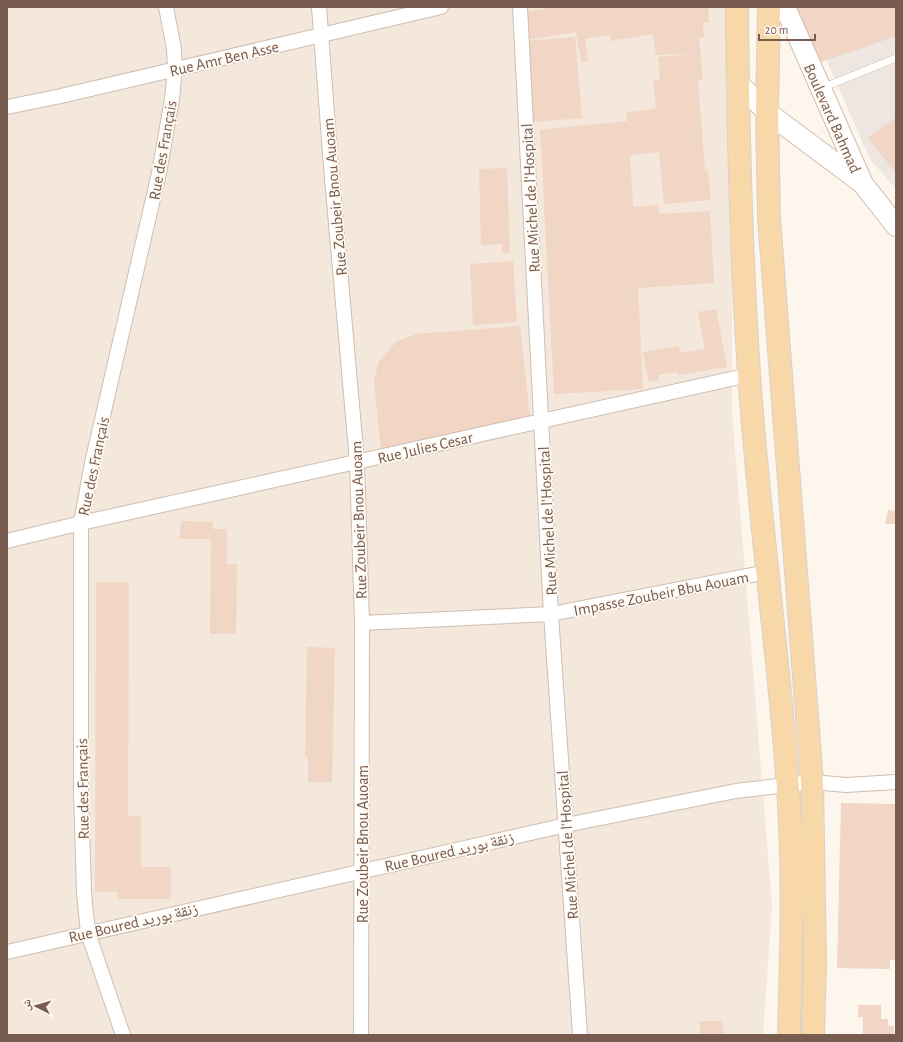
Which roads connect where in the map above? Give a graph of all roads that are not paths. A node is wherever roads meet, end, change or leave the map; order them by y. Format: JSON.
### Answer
{"nodes":[{"id":1,"x":166,"y":7,"type":"edge"},
{"id":2,"x":319,"y":7,"type":"edge"},
{"id":3,"x":520,"y":7,"type":"edge"},
{"id":4,"x":737,"y":7,"type":"edge"},
{"id":5,"x":769,"y":7,"type":"edge"},
{"id":6,"x":785,"y":7,"type":"edge"},
{"id":7,"x":432,"y":8,"type":"edge"},
{"id":8,"x":322,"y":36,"type":"junction"},
{"id":9,"x":896,"y":58,"type":"edge"},
{"id":10,"x":175,"y":69,"type":"junction"},
{"id":11,"x":738,"y":83,"type":"junction"},
{"id":12,"x":820,"y":89,"type":"junction"},
{"id":13,"x":7,"y":107,"type":"edge"},
{"id":14,"x":768,"y":112,"type":"junction"},
{"id":15,"x":863,"y":184,"type":"junction"},
{"id":16,"x":896,"y":226,"type":"edge"},
{"id":17,"x":749,"y":375,"type":"junction"},
{"id":18,"x":541,"y":420,"type":"junction"},
{"id":19,"x":357,"y":462,"type":"junction"},
{"id":20,"x":81,"y":523,"type":"junction"},
{"id":21,"x":7,"y":541,"type":"edge"},
{"id":22,"x":767,"y":572,"type":"junction"},
{"id":23,"x":551,"y":614,"type":"junction"},
{"id":24,"x":362,"y":623,"type":"junction"},
{"id":25,"x":812,"y":782,"type":"junction"},
{"id":26,"x":896,"y":782,"type":"edge"},
{"id":27,"x":787,"y":784,"type":"junction"},
{"id":28,"x":566,"y":825,"type":"junction"},
{"id":29,"x":363,"y":870,"type":"junction"},
{"id":30,"x":88,"y":933,"type":"junction"},
{"id":31,"x":7,"y":952,"type":"edge"},
{"id":32,"x":123,"y":1035,"type":"edge"},
{"id":33,"x":361,"y":1035,"type":"edge"},
{"id":34,"x":580,"y":1035,"type":"edge"},
{"id":35,"x":789,"y":1035,"type":"edge"},
{"id":36,"x":813,"y":1035,"type":"edge"}],
"edges":[{"from":1,"to":10,"type":"street","name":"Rue des Français"},
{"from":2,"to":8,"type":"street","name":"Rue Zoubeir Bnou Auoam"},
{"from":3,"to":18,"type":"street","name":"Rue Michel de l'Hospital"},
{"from":4,"to":11,"type":"main road"},
{"from":5,"to":14,"type":"main road"},
{"from":6,"to":12,"type":"main road","name":"Boulevard Bahmad"},
{"from":7,"to":8,"type":"street","name":"Rue Amr Ben Asse"},
{"from":8,"to":10,"type":"street","name":"Rue Amr Ben Asse"},
{"from":8,"to":19,"type":"street","name":"Rue Zoubeir Bnou Auoam"},
{"from":9,"to":12,"type":"lane"},
{"from":10,"to":13,"type":"street","name":"Rue Amr Ben Asse"},
{"from":10,"to":20,"type":"street","name":"Rue des Français"},
{"from":11,"to":14,"type":"main road","name":"Boulevard Bahmad"},
{"from":11,"to":17,"type":"main road"},
{"from":12,"to":15,"type":"main road","name":"Boulevard Bahmad"},
{"from":14,"to":15,"type":"main road","name":"Boulevard Bahmad"},
{"from":14,"to":25,"type":"main road"},
{"from":15,"to":16,"type":"main road","name":"Boulevard Bahmad"},
{"from":17,"to":18,"type":"street","name":"Rue Julies Cesar"},
{"from":17,"to":22,"type":"main road"},
{"from":18,"to":19,"type":"street","name":"Rue Julies Cesar"},
{"from":18,"to":23,"type":"street","name":"Rue Michel de l'Hospital"},
{"from":19,"to":20,"type":"street","name":"Rue Julies Cesar"},
{"from":19,"to":24,"type":"street","name":"Rue Zoubeir Bnou Auoam"},
{"from":20,"to":21,"type":"street","name":"Rue Julies Cesar"},
{"from":20,"to":30,"type":"street","name":"Rue des Français"},
{"from":22,"to":23,"type":"street","name":"Impasse Zoubeir Bbu Aouam"},
{"from":22,"to":27,"type":"main road"},
{"from":23,"to":24,"type":"street","name":"Impasse Zoubeir Bbu Aouam"},
{"from":23,"to":28,"type":"street","name":"Rue Michel de l'Hospital"},
{"from":24,"to":29,"type":"street","name":"Rue Zoubeir Bnou Auoam"},
{"from":25,"to":26,"type":"street","name":"Rue Boured زنقة بوريد"},
{"from":25,"to":27,"type":"street","name":"Rue Boured زنقة بوريد"},
{"from":25,"to":36,"type":"main road"},
{"from":27,"to":28,"type":"street","name":"Rue Boured زنقة بوريد"},
{"from":27,"to":35,"type":"main road"},
{"from":28,"to":29,"type":"street","name":"Rue Boured زنقة بوريد"},
{"from":28,"to":34,"type":"street","name":"Rue Michel de l'Hospital"},
{"from":29,"to":30,"type":"street","name":"Rue Boured زنقة بوريد"},
{"from":29,"to":33,"type":"street","name":"Rue Zoubeir Bnou Auoam"},
{"from":30,"to":31,"type":"street","name":"Rue Boured زنقة بوريد"},
{"from":30,"to":32,"type":"street","name":"Rue des Français"}]}
